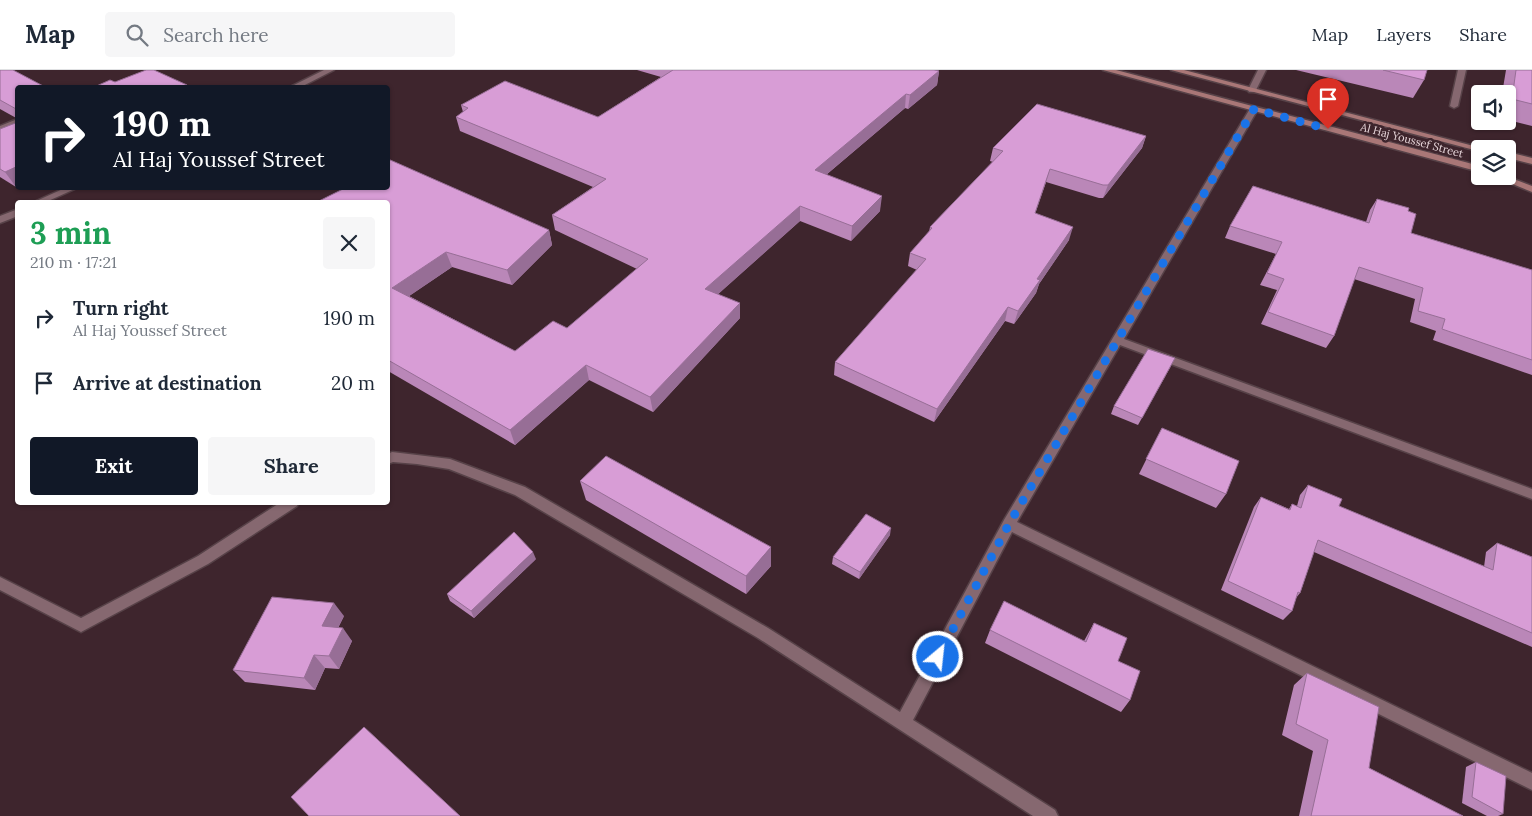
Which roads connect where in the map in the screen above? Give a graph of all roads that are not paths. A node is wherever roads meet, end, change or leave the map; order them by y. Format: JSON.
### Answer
{"nodes":[{"id":1,"x":330,"y":70,"type":"edge"},
{"id":2,"x":1107,"y":70,"type":"edge"},
{"id":3,"x":1175,"y":70,"type":"edge"},
{"id":4,"x":1262,"y":70,"type":"edge"},
{"id":5,"x":1462,"y":70,"type":"edge"},
{"id":6,"x":298,"y":85,"type":"edge"},
{"id":7,"x":1252,"y":90,"type":"junction"},
{"id":8,"x":1454,"y":106,"type":"dead end"},
{"id":9,"x":1254,"y":109,"type":"junction"},
{"id":10,"x":15,"y":123,"type":"edge"},
{"id":11,"x":0,"y":129,"type":"edge"},
{"id":12,"x":1471,"y":146,"type":"edge"},
{"id":13,"x":1516,"y":157,"type":"edge"},
{"id":14,"x":1532,"y":161,"type":"edge"},
{"id":15,"x":1471,"y":167,"type":"edge"},
{"id":16,"x":1516,"y":179,"type":"edge"},
{"id":17,"x":1516,"y":183,"type":"edge"},
{"id":18,"x":1532,"y":183,"type":"edge"},
{"id":19,"x":1532,"y":189,"type":"edge"},
{"id":20,"x":67,"y":190,"type":"edge"},
{"id":21,"x":44,"y":200,"type":"edge"},
{"id":22,"x":15,"y":213,"type":"edge"},
{"id":23,"x":0,"y":220,"type":"edge"},
{"id":24,"x":1117,"y":340,"type":"junction"},
{"id":25,"x":390,"y":459,"type":"edge"},
{"id":26,"x":1532,"y":494,"type":"edge"},
{"id":27,"x":287,"y":505,"type":"edge"},
{"id":28,"x":1009,"y":524,"type":"junction"},
{"id":29,"x":0,"y":583,"type":"edge"},
{"id":30,"x":903,"y":723,"type":"junction"},
{"id":31,"x":1532,"y":782,"type":"edge"},
{"id":32,"x":1049,"y":816,"type":"edge"}],
"edges":[{"from":1,"to":6,"type":"street"},
{"from":2,"to":9,"type":"main road","name":"Al Haj Youssef Street"},
{"from":3,"to":7,"type":"main road","name":"Al Haj Youssef Street"},
{"from":4,"to":7,"type":"street"},
{"from":5,"to":8,"type":"street"},
{"from":7,"to":12,"type":"main road","name":"Al Haj Youssef Street"},
{"from":9,"to":15,"type":"main road","name":"Al Haj Youssef Street"},
{"from":9,"to":24,"type":"street"},
{"from":10,"to":11,"type":"street"},
{"from":13,"to":14,"type":"main road"},
{"from":16,"to":18,"type":"main road"},
{"from":17,"to":19,"type":"main road"},
{"from":20,"to":21,"type":"street"},
{"from":22,"to":23,"type":"street"},
{"from":24,"to":26,"type":"street"},
{"from":24,"to":28,"type":"street"},
{"from":25,"to":30,"type":"street"},
{"from":27,"to":29,"type":"street"},
{"from":28,"to":30,"type":"street"},
{"from":28,"to":31,"type":"street"},
{"from":30,"to":32,"type":"street"}]}
